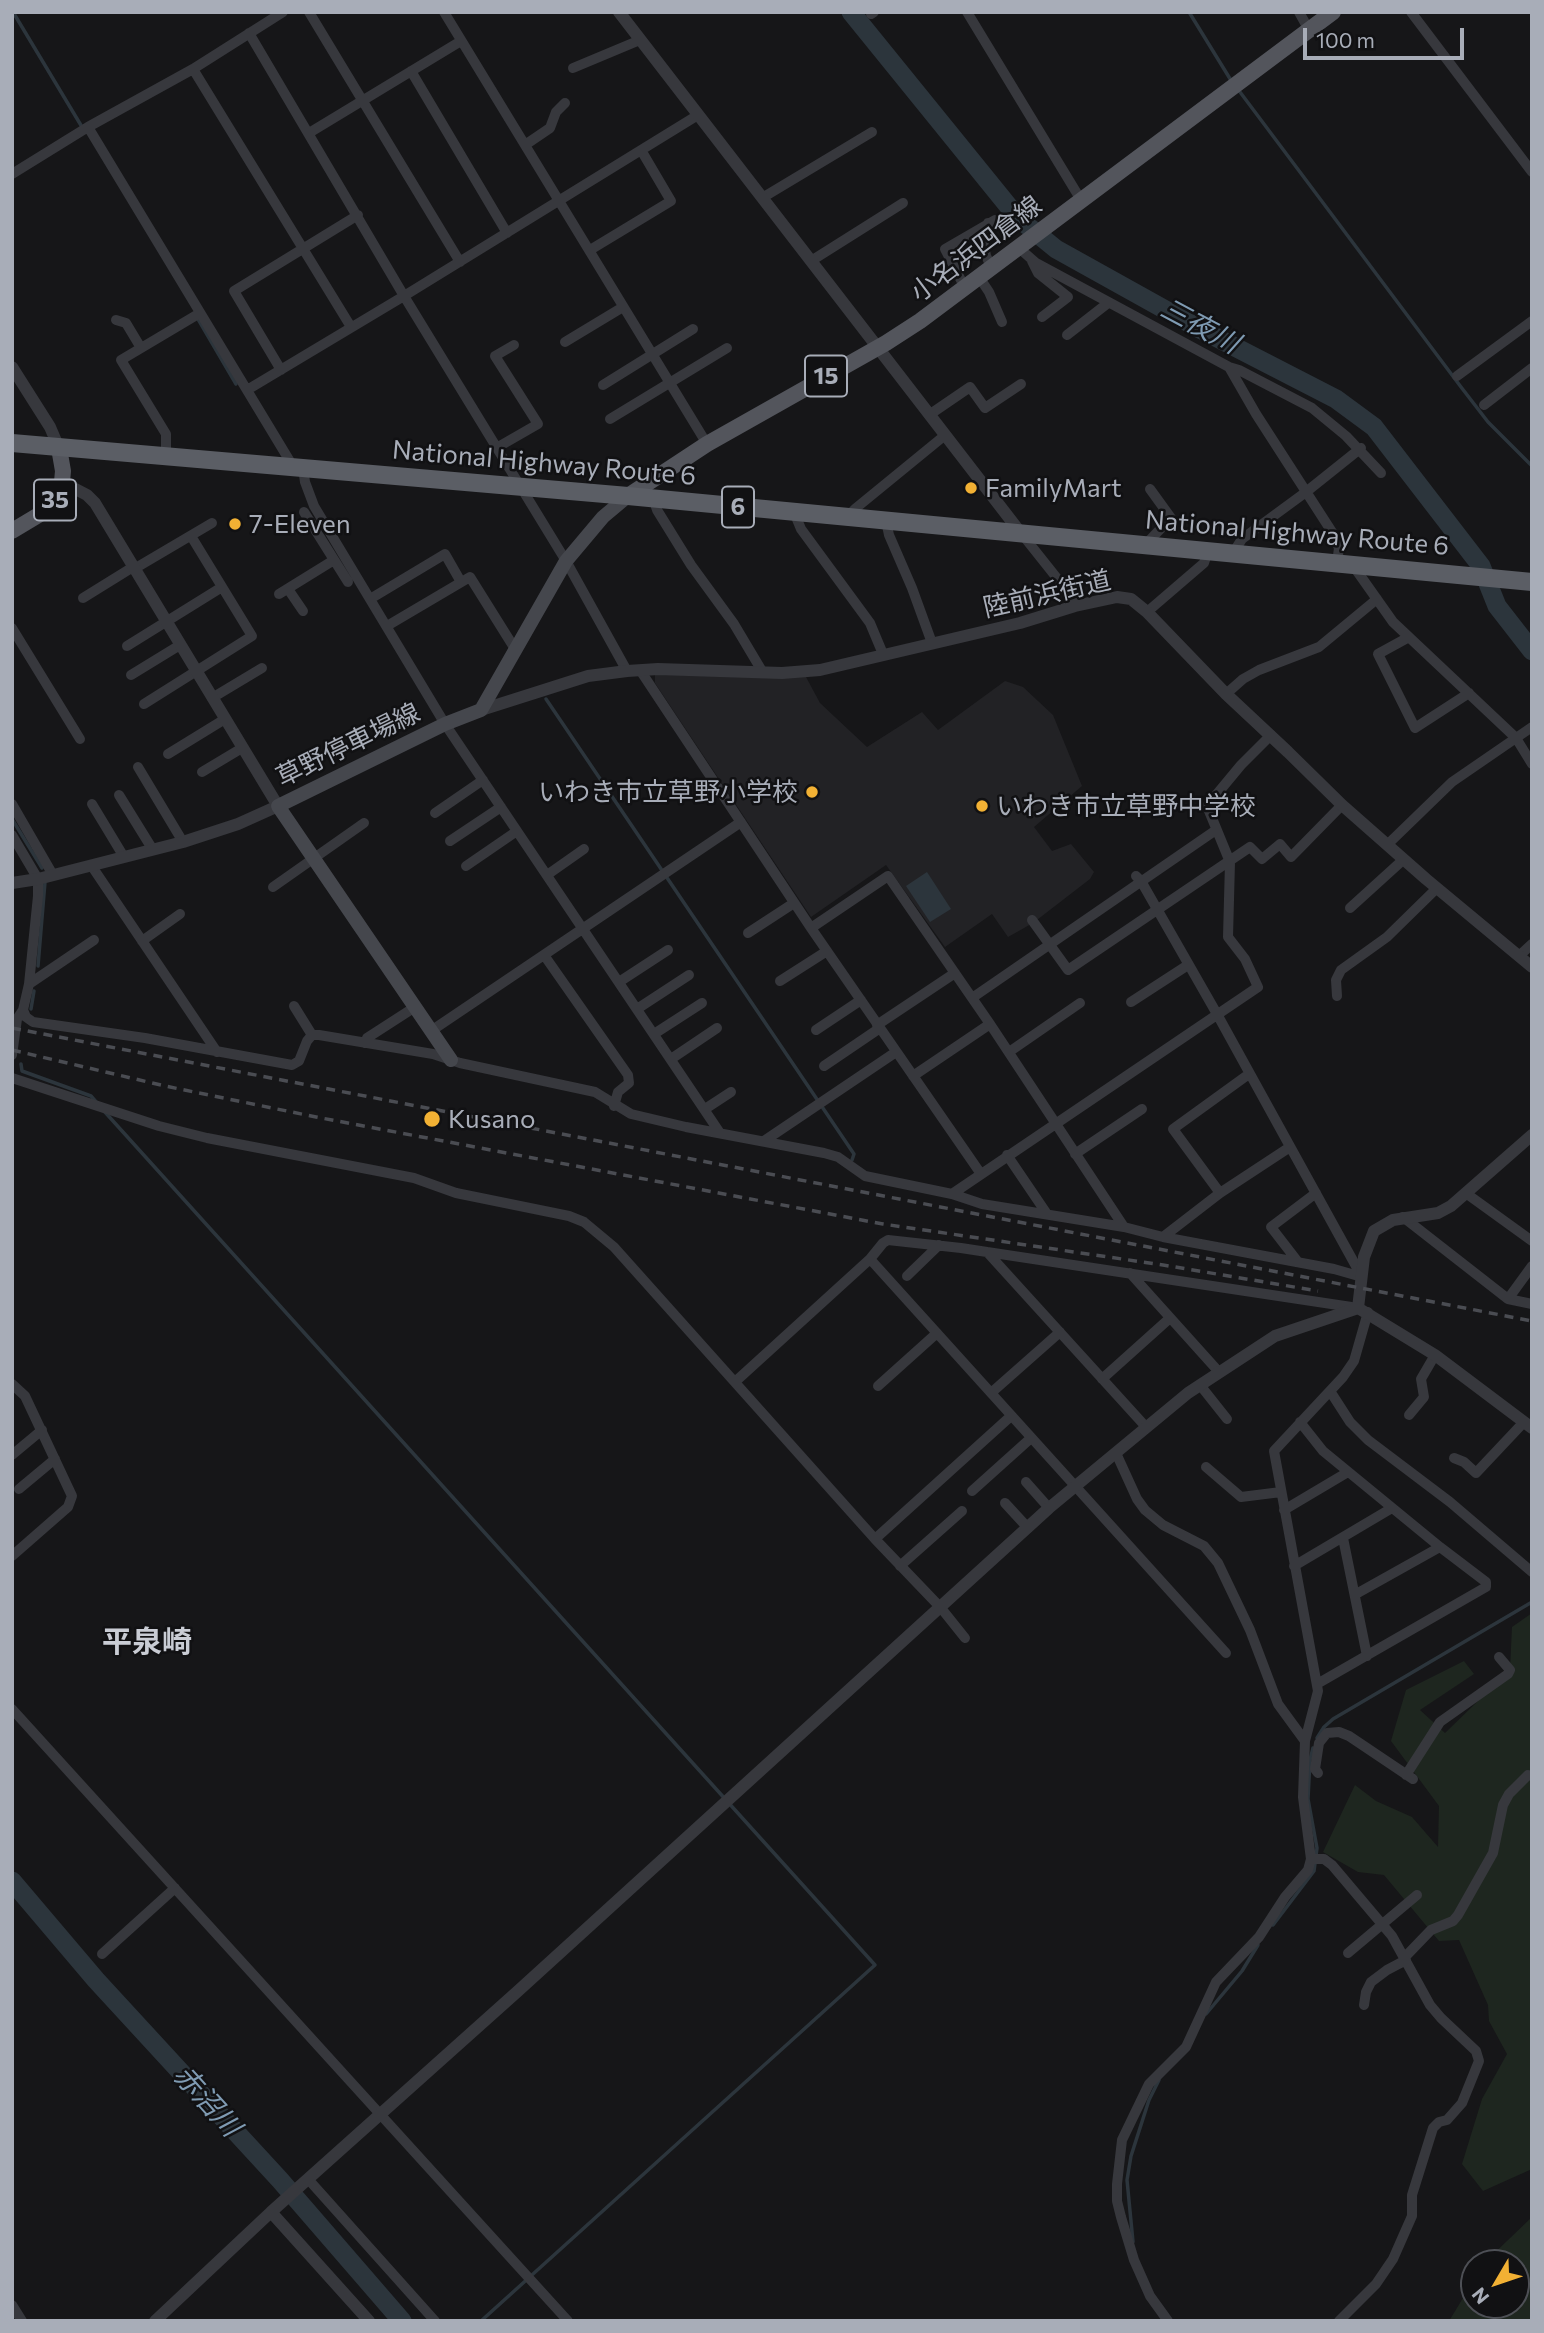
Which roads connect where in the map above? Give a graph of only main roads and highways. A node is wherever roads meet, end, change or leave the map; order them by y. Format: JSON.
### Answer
{"nodes":[{"id":1,"x":1333,"y":12,"type":"edge"},
{"id":2,"x":12,"y":443,"type":"edge"},
{"id":3,"x":59,"y":448,"type":"junction"},
{"id":4,"x":628,"y":496,"type":"junction"},
{"id":5,"x":12,"y":531,"type":"edge"},
{"id":6,"x":1532,"y":582,"type":"edge"},
{"id":7,"x":451,"y":1060,"type":"road end"}],
"edges":[{"from":1,"to":4,"type":"main road","name":"小名浜四倉線","number":"15"},
{"from":2,"to":3,"type":"highway","name":"National Highway Route 6","number":"6"},
{"from":3,"to":4,"type":"highway","name":"National Highway Route 6","number":"6"},
{"from":3,"to":5,"type":"main road","number":"35"},
{"from":4,"to":6,"type":"highway","name":"National Highway Route 6","number":"6"},
{"from":4,"to":7,"type":"main road","name":"草野停車場線"}]}
